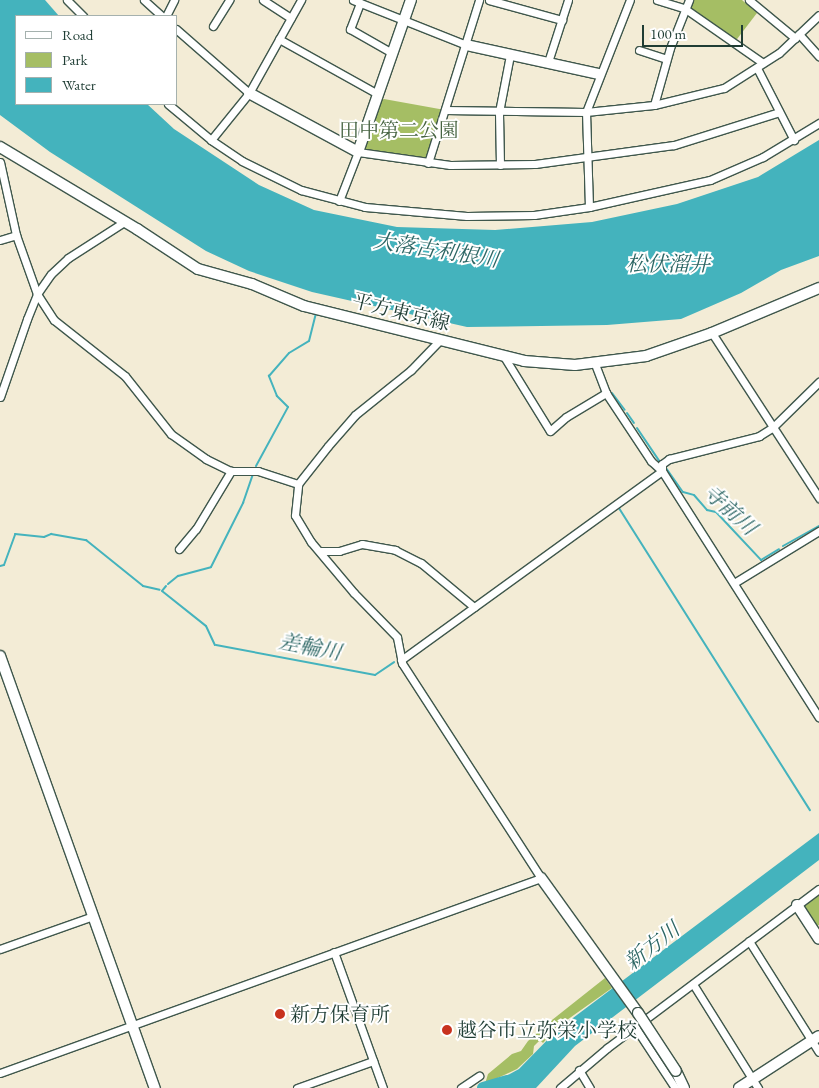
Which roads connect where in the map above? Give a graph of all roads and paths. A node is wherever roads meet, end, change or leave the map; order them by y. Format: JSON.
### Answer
{"nodes":[{"id":1,"x":67,"y":0,"type":"edge"},
{"id":2,"x":144,"y":0,"type":"edge"},
{"id":3,"x":174,"y":0,"type":"edge"},
{"id":4,"x":229,"y":0,"type":"edge"},
{"id":5,"x":262,"y":0,"type":"edge"},
{"id":6,"x":301,"y":0,"type":"edge"},
{"id":7,"x":410,"y":0,"type":"edge"},
{"id":8,"x":480,"y":0,"type":"edge"},
{"id":9,"x":489,"y":0,"type":"edge"},
{"id":10,"x":568,"y":0,"type":"edge"},
{"id":11,"x":630,"y":0,"type":"edge"},
{"id":12,"x":657,"y":0,"type":"edge"},
{"id":13,"x":689,"y":0,"type":"edge"},
{"id":14,"x":748,"y":0,"type":"edge"},
{"id":15,"x":356,"y":1,"type":"edge"},
{"id":16,"x":684,"y":8,"type":"junction"},
{"id":17,"x":82,"y":15,"type":"edge"},
{"id":18,"x":161,"y":15,"type":"edge"},
{"id":19,"x":166,"y":15,"type":"edge"},
{"id":20,"x":819,"y":15,"type":"edge"},
{"id":21,"x":291,"y":18,"type":"junction"},
{"id":22,"x":562,"y":20,"type":"junction"},
{"id":23,"x":403,"y":22,"type":"junction"},
{"id":24,"x":213,"y":26,"type":"dead end"},
{"id":25,"x":178,"y":31,"type":"edge"},
{"id":26,"x":797,"y":36,"type":"junction"},
{"id":27,"x":280,"y":39,"type":"junction"},
{"id":28,"x":466,"y":45,"type":"junction"},
{"id":29,"x":639,"y":50,"type":"dead end"},
{"id":30,"x":392,"y":53,"type":"junction"},
{"id":31,"x":510,"y":55,"type":"junction"},
{"id":32,"x":819,"y":56,"type":"edge"},
{"id":33,"x":666,"y":60,"type":"junction"},
{"id":34,"x":548,"y":62,"type":"junction"},
{"id":35,"x":760,"y":65,"type":"junction"},
{"id":36,"x":599,"y":74,"type":"junction"},
{"id":37,"x":249,"y":93,"type":"junction"},
{"id":38,"x":378,"y":94,"type":"junction"},
{"id":39,"x":169,"y":105,"type":"edge"},
{"id":40,"x":654,"y":105,"type":"junction"},
{"id":41,"x":445,"y":110,"type":"junction"},
{"id":42,"x":499,"y":112,"type":"junction"},
{"id":43,"x":586,"y":112,"type":"junction"},
{"id":44,"x":779,"y":112,"type":"junction"},
{"id":45,"x":819,"y":123,"type":"edge"},
{"id":46,"x":211,"y":140,"type":"junction"},
{"id":47,"x":794,"y":140,"type":"junction"},
{"id":48,"x":0,"y":147,"type":"edge"},
{"id":49,"x":358,"y":152,"type":"junction"},
{"id":50,"x":587,"y":157,"type":"junction"},
{"id":51,"x":0,"y":162,"type":"edge"},
{"id":52,"x":428,"y":163,"type":"junction"},
{"id":53,"x":500,"y":165,"type":"junction"},
{"id":54,"x":339,"y":201,"type":"junction"},
{"id":55,"x":589,"y":207,"type":"junction"},
{"id":56,"x":124,"y":222,"type":"junction"},
{"id":57,"x":16,"y":235,"type":"junction"},
{"id":58,"x":0,"y":240,"type":"edge"},
{"id":59,"x":819,"y":288,"type":"edge"},
{"id":60,"x":37,"y":294,"type":"junction"},
{"id":61,"x":712,"y":333,"type":"junction"},
{"id":62,"x":440,"y":340,"type":"junction"},
{"id":63,"x":503,"y":355,"type":"junction"},
{"id":64,"x":595,"y":364,"type":"junction"},
{"id":65,"x":819,"y":382,"type":"edge"},
{"id":66,"x":606,"y":393,"type":"junction"},
{"id":67,"x":0,"y":397,"type":"edge"},
{"id":68,"x":772,"y":428,"type":"junction"},
{"id":69,"x":662,"y":470,"type":"junction"},
{"id":70,"x":231,"y":471,"type":"junction"},
{"id":71,"x":298,"y":484,"type":"junction"},
{"id":72,"x":819,"y":498,"type":"edge"},
{"id":73,"x":819,"y":531,"type":"edge"},
{"id":74,"x":179,"y":549,"type":"dead end"},
{"id":75,"x":320,"y":551,"type":"junction"},
{"id":76,"x":734,"y":583,"type":"junction"},
{"id":77,"x":474,"y":607,"type":"junction"},
{"id":78,"x":0,"y":656,"type":"edge"},
{"id":79,"x":401,"y":660,"type":"junction"},
{"id":80,"x":819,"y":717,"type":"edge"},
{"id":81,"x":541,"y":878,"type":"junction"},
{"id":82,"x":819,"y":889,"type":"edge"},
{"id":83,"x":797,"y":905,"type":"junction"},
{"id":84,"x":94,"y":916,"type":"junction"},
{"id":85,"x":819,"y":939,"type":"edge"},
{"id":86,"x":749,"y":941,"type":"junction"},
{"id":87,"x":0,"y":949,"type":"edge"},
{"id":88,"x":334,"y":952,"type":"junction"},
{"id":89,"x":693,"y":984,"type":"junction"},
{"id":90,"x":132,"y":1024,"type":"junction"},
{"id":91,"x":635,"y":1027,"type":"junction"},
{"id":92,"x":815,"y":1039,"type":"edge"},
{"id":93,"x":819,"y":1052,"type":"edge"},
{"id":94,"x":373,"y":1061,"type":"junction"},
{"id":95,"x":579,"y":1070,"type":"junction"},
{"id":96,"x":0,"y":1073,"type":"edge"},
{"id":97,"x":479,"y":1076,"type":"dead end"},
{"id":98,"x":755,"y":1084,"type":"edge"},
{"id":99,"x":155,"y":1088,"type":"edge"},
{"id":100,"x":297,"y":1088,"type":"edge"},
{"id":101,"x":383,"y":1088,"type":"edge"},
{"id":102,"x":461,"y":1088,"type":"edge"},
{"id":103,"x":560,"y":1088,"type":"edge"},
{"id":104,"x":590,"y":1088,"type":"edge"},
{"id":105,"x":675,"y":1088,"type":"edge"},
{"id":106,"x":684,"y":1088,"type":"edge"},
{"id":107,"x":738,"y":1088,"type":"edge"}],
"edges":[{"from":1,"to":17,"type":"street"},
{"from":2,"to":18,"type":"street"},
{"from":3,"to":19,"type":"street"},
{"from":4,"to":24,"type":"street"},
{"from":5,"to":21,"type":"street"},
{"from":6,"to":21,"type":"street"},
{"from":7,"to":23,"type":"street"},
{"from":8,"to":28,"type":"street"},
{"from":9,"to":22,"type":"street"},
{"from":10,"to":22,"type":"street"},
{"from":11,"to":36,"type":"street"},
{"from":12,"to":16,"type":"street"},
{"from":13,"to":16,"type":"street"},
{"from":14,"to":26,"type":"street"},
{"from":15,"to":23,"type":"street"},
{"from":15,"to":30,"type":"street"},
{"from":16,"to":33,"type":"street"},
{"from":16,"to":35,"type":"street"},
{"from":20,"to":26,"type":"street"},
{"from":21,"to":27,"type":"street"},
{"from":22,"to":34,"type":"street"},
{"from":23,"to":28,"type":"street"},
{"from":23,"to":30,"type":"street"},
{"from":25,"to":37,"type":"street"},
{"from":26,"to":32,"type":"street"},
{"from":26,"to":35,"type":"street"},
{"from":27,"to":37,"type":"street"},
{"from":27,"to":38,"type":"street"},
{"from":28,"to":31,"type":"street"},
{"from":28,"to":41,"type":"street"},
{"from":29,"to":33,"type":"street"},
{"from":30,"to":38,"type":"street"},
{"from":31,"to":34,"type":"street"},
{"from":31,"to":42,"type":"street"},
{"from":33,"to":40,"type":"street"},
{"from":34,"to":36,"type":"street"},
{"from":35,"to":40,"type":"street"},
{"from":35,"to":44,"type":"street"},
{"from":36,"to":43,"type":"street"},
{"from":37,"to":46,"type":"street"},
{"from":37,"to":49,"type":"street"},
{"from":38,"to":49,"type":"street"},
{"from":39,"to":46,"type":"street"},
{"from":40,"to":43,"type":"street"},
{"from":41,"to":42,"type":"street"},
{"from":41,"to":52,"type":"street"},
{"from":42,"to":43,"type":"street"},
{"from":42,"to":53,"type":"street"},
{"from":43,"to":50,"type":"street"},
{"from":44,"to":47,"type":"street"},
{"from":44,"to":50,"type":"street"},
{"from":45,"to":47,"type":"street"},
{"from":46,"to":54,"type":"street"},
{"from":47,"to":55,"type":"street"},
{"from":48,"to":56,"type":"street","name":"平方東京線"},
{"from":49,"to":52,"type":"street"},
{"from":49,"to":54,"type":"street"},
{"from":50,"to":53,"type":"street"},
{"from":50,"to":55,"type":"street"},
{"from":51,"to":57,"type":"street"},
{"from":52,"to":53,"type":"street"},
{"from":54,"to":55,"type":"street"},
{"from":56,"to":60,"type":"street"},
{"from":56,"to":62,"type":"street","name":"平方東京線"},
{"from":57,"to":58,"type":"street"},
{"from":57,"to":60,"type":"street"},
{"from":59,"to":61,"type":"street","name":"平方東京線"},
{"from":60,"to":67,"type":"street"},
{"from":60,"to":70,"type":"street"},
{"from":61,"to":64,"type":"street","name":"平方東京線"},
{"from":61,"to":68,"type":"street"},
{"from":62,"to":63,"type":"street","name":"平方東京線"},
{"from":62,"to":71,"type":"street"},
{"from":63,"to":64,"type":"street","name":"平方東京線"},
{"from":63,"to":66,"type":"street"},
{"from":64,"to":66,"type":"street"},
{"from":65,"to":68,"type":"street"},
{"from":66,"to":69,"type":"street"},
{"from":68,"to":69,"type":"street"},
{"from":68,"to":72,"type":"street"},
{"from":69,"to":76,"type":"street"},
{"from":69,"to":77,"type":"street"},
{"from":70,"to":71,"type":"street"},
{"from":70,"to":74,"type":"street"},
{"from":71,"to":75,"type":"street"},
{"from":73,"to":76,"type":"street"},
{"from":75,"to":77,"type":"street"},
{"from":75,"to":79,"type":"street"},
{"from":76,"to":80,"type":"street"},
{"from":77,"to":79,"type":"street"},
{"from":78,"to":84,"type":"street"},
{"from":79,"to":81,"type":"street"},
{"from":81,"to":88,"type":"street"},
{"from":81,"to":106,"type":"street","bridge":true},
{"from":82,"to":83,"type":"street"},
{"from":83,"to":85,"type":"street"},
{"from":83,"to":86,"type":"street"},
{"from":84,"to":87,"type":"street"},
{"from":84,"to":90,"type":"street"},
{"from":86,"to":89,"type":"street"},
{"from":86,"to":92,"type":"street"},
{"from":88,"to":90,"type":"street"},
{"from":88,"to":94,"type":"street"},
{"from":89,"to":91,"type":"street"},
{"from":89,"to":98,"type":"street"},
{"from":90,"to":96,"type":"street"},
{"from":90,"to":99,"type":"street"},
{"from":91,"to":95,"type":"street"},
{"from":91,"to":105,"type":"street"},
{"from":92,"to":93,"type":"street"},
{"from":92,"to":98,"type":"street"},
{"from":94,"to":100,"type":"street"},
{"from":94,"to":101,"type":"street"},
{"from":95,"to":103,"type":"street"},
{"from":95,"to":104,"type":"street"},
{"from":97,"to":102,"type":"street"},
{"from":98,"to":107,"type":"street"}]}
